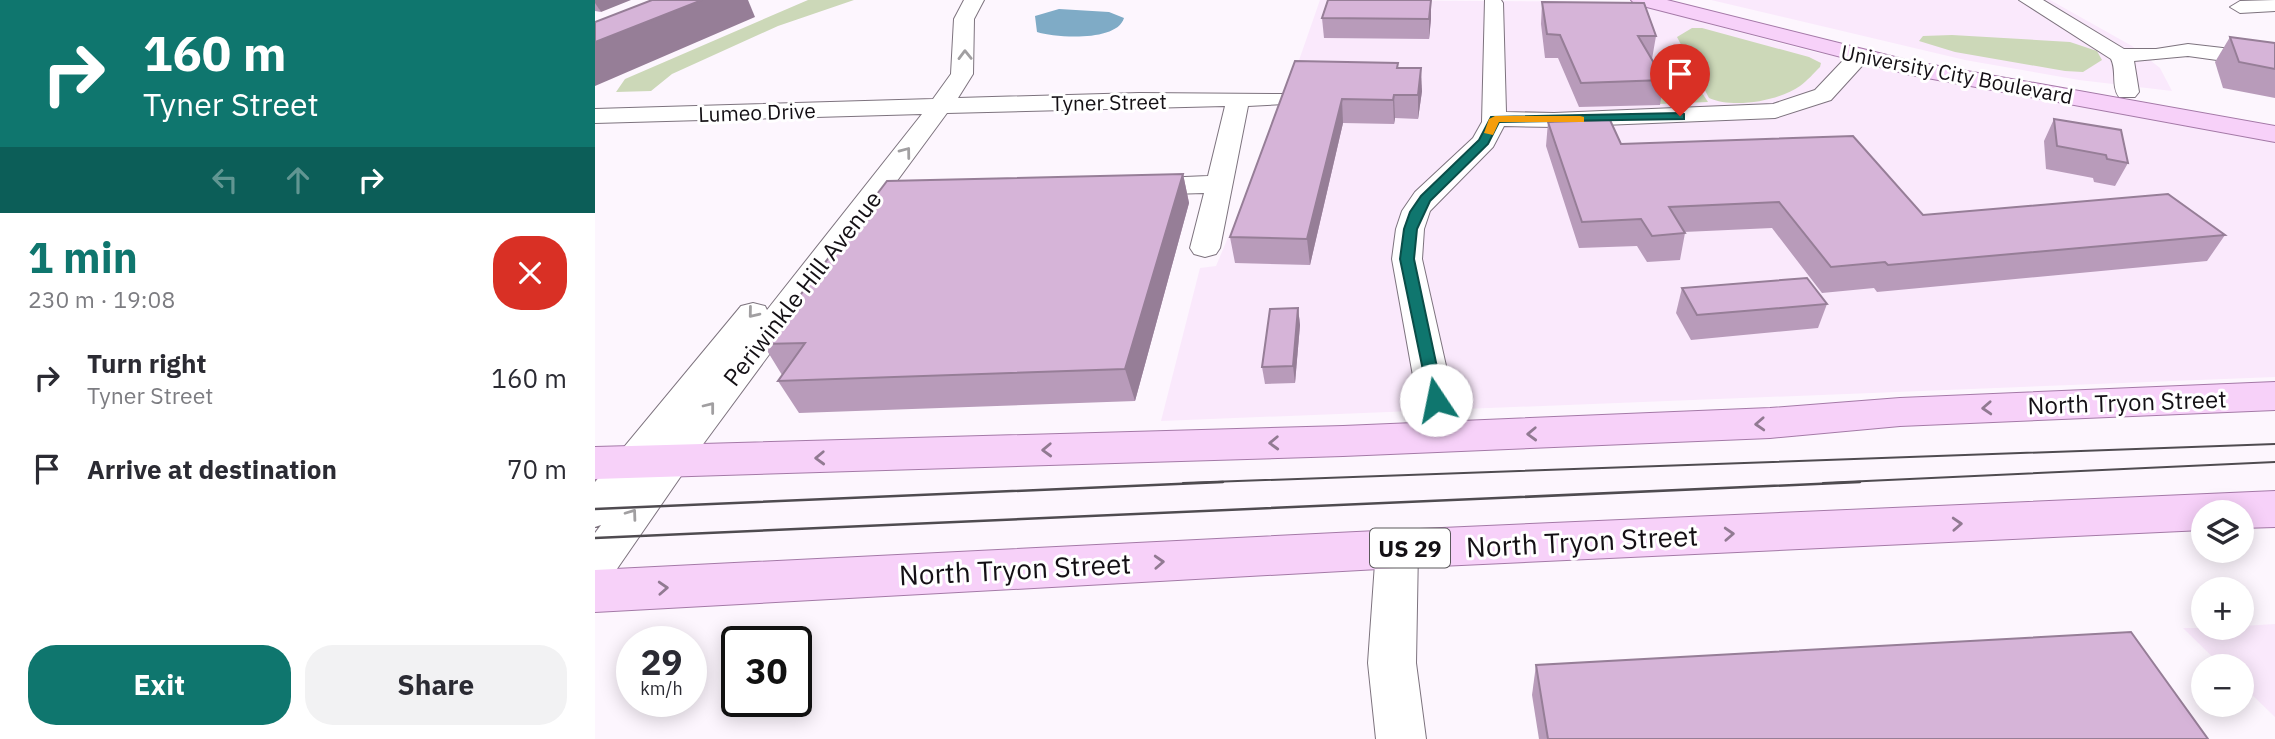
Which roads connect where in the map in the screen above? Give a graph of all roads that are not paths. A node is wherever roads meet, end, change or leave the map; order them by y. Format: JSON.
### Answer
{"nodes":[{"id":1,"x":960,"y":0,"type":"edge"},
{"id":2,"x":974,"y":0,"type":"edge"},
{"id":3,"x":1642,"y":0,"type":"edge"},
{"id":4,"x":1695,"y":0,"type":"edge"},
{"id":5,"x":2029,"y":0,"type":"edge"},
{"id":6,"x":1493,"y":3,"type":"dead end"},
{"id":7,"x":2275,"y":5,"type":"edge"},
{"id":8,"x":2240,"y":6,"type":"dead end"},
{"id":9,"x":2120,"y":55,"type":"junction"},
{"id":10,"x":1860,"y":56,"type":"junction"},
{"id":11,"x":2275,"y":61,"type":"edge"},
{"id":12,"x":2127,"y":92,"type":"junction"},
{"id":13,"x":1277,"y":99,"type":"dead end"},
{"id":14,"x":1238,"y":100,"type":"junction"},
{"id":15,"x":929,"y":107,"type":"junction"},
{"id":16,"x":595,"y":116,"type":"edge"},
{"id":17,"x":2275,"y":117,"type":"edge"},
{"id":18,"x":1495,"y":119,"type":"junction"},
{"id":19,"x":2275,"y":134,"type":"edge"},
{"id":20,"x":1219,"y":184,"type":"junction"},
{"id":21,"x":1118,"y":188,"type":"edge"},
{"id":22,"x":1205,"y":248,"type":"dead end"},
{"id":23,"x":2275,"y":396,"type":"edge"},
{"id":24,"x":1443,"y":437,"type":"junction"},
{"id":25,"x":633,"y":462,"type":"edge"},
{"id":26,"x":2275,"y":509,"type":"edge"},
{"id":27,"x":2254,"y":510,"type":"edge"},
{"id":28,"x":595,"y":511,"type":"edge"},
{"id":29,"x":2191,"y":513,"type":"edge"},
{"id":30,"x":1397,"y":549,"type":"junction"},
{"id":31,"x":595,"y":566,"type":"edge"},
{"id":32,"x":595,"y":591,"type":"edge"},
{"id":33,"x":1401,"y":739,"type":"edge"}],
"edges":[{"from":1,"to":15,"type":"street","name":"Periwinkle Hill Avenue"},
{"from":15,"to":2,"type":"street","name":"Periwinkle Hill Avenue","one_way":true},
{"from":3,"to":10,"type":"main road","name":"University City Boulevard"},
{"from":4,"to":12,"type":"main road","name":"University City Boulevard"},
{"from":5,"to":9,"type":"street"},
{"from":6,"to":18,"type":"street"},
{"from":7,"to":8,"type":"street"},
{"from":9,"to":11,"type":"street"},
{"from":9,"to":12,"type":"street"},
{"from":10,"to":18,"type":"street"},
{"from":10,"to":19,"type":"main road","name":"University City Boulevard"},
{"from":12,"to":17,"type":"main road","name":"University City Boulevard"},
{"from":13,"to":14,"type":"street","name":"Tyner Street"},
{"from":14,"to":15,"type":"street","name":"Tyner Street"},
{"from":14,"to":20,"type":"street"},
{"from":15,"to":16,"type":"street","name":"Lumeo Drive"},
{"from":15,"to":25,"type":"street","name":"Periwinkle Hill Avenue","one_way":true},
{"from":25,"to":15,"type":"street","name":"Periwinkle Hill Avenue","one_way":true},
{"from":18,"to":24,"type":"street"},
{"from":20,"to":21,"type":"street"},
{"from":20,"to":22,"type":"street"},
{"from":23,"to":24,"type":"main road","name":"North Tryon Street","one_way":true},
{"from":24,"to":25,"type":"main road","name":"North Tryon Street","one_way":true},
{"from":25,"to":28,"type":"street","name":"Periwinkle Hill Avenue"},
{"from":31,"to":25,"type":"street","name":"Periwinkle Hill Avenue","one_way":true},
{"from":26,"to":27,"type":"main road","name":"North Tryon Street"},
{"from":30,"to":29,"type":"main road","name":"North Tryon Street","number":"US 29","one_way":true},
{"from":32,"to":30,"type":"main road","name":"North Tryon Street","number":"US 29","one_way":true},
{"from":30,"to":33,"type":"street"}]}
